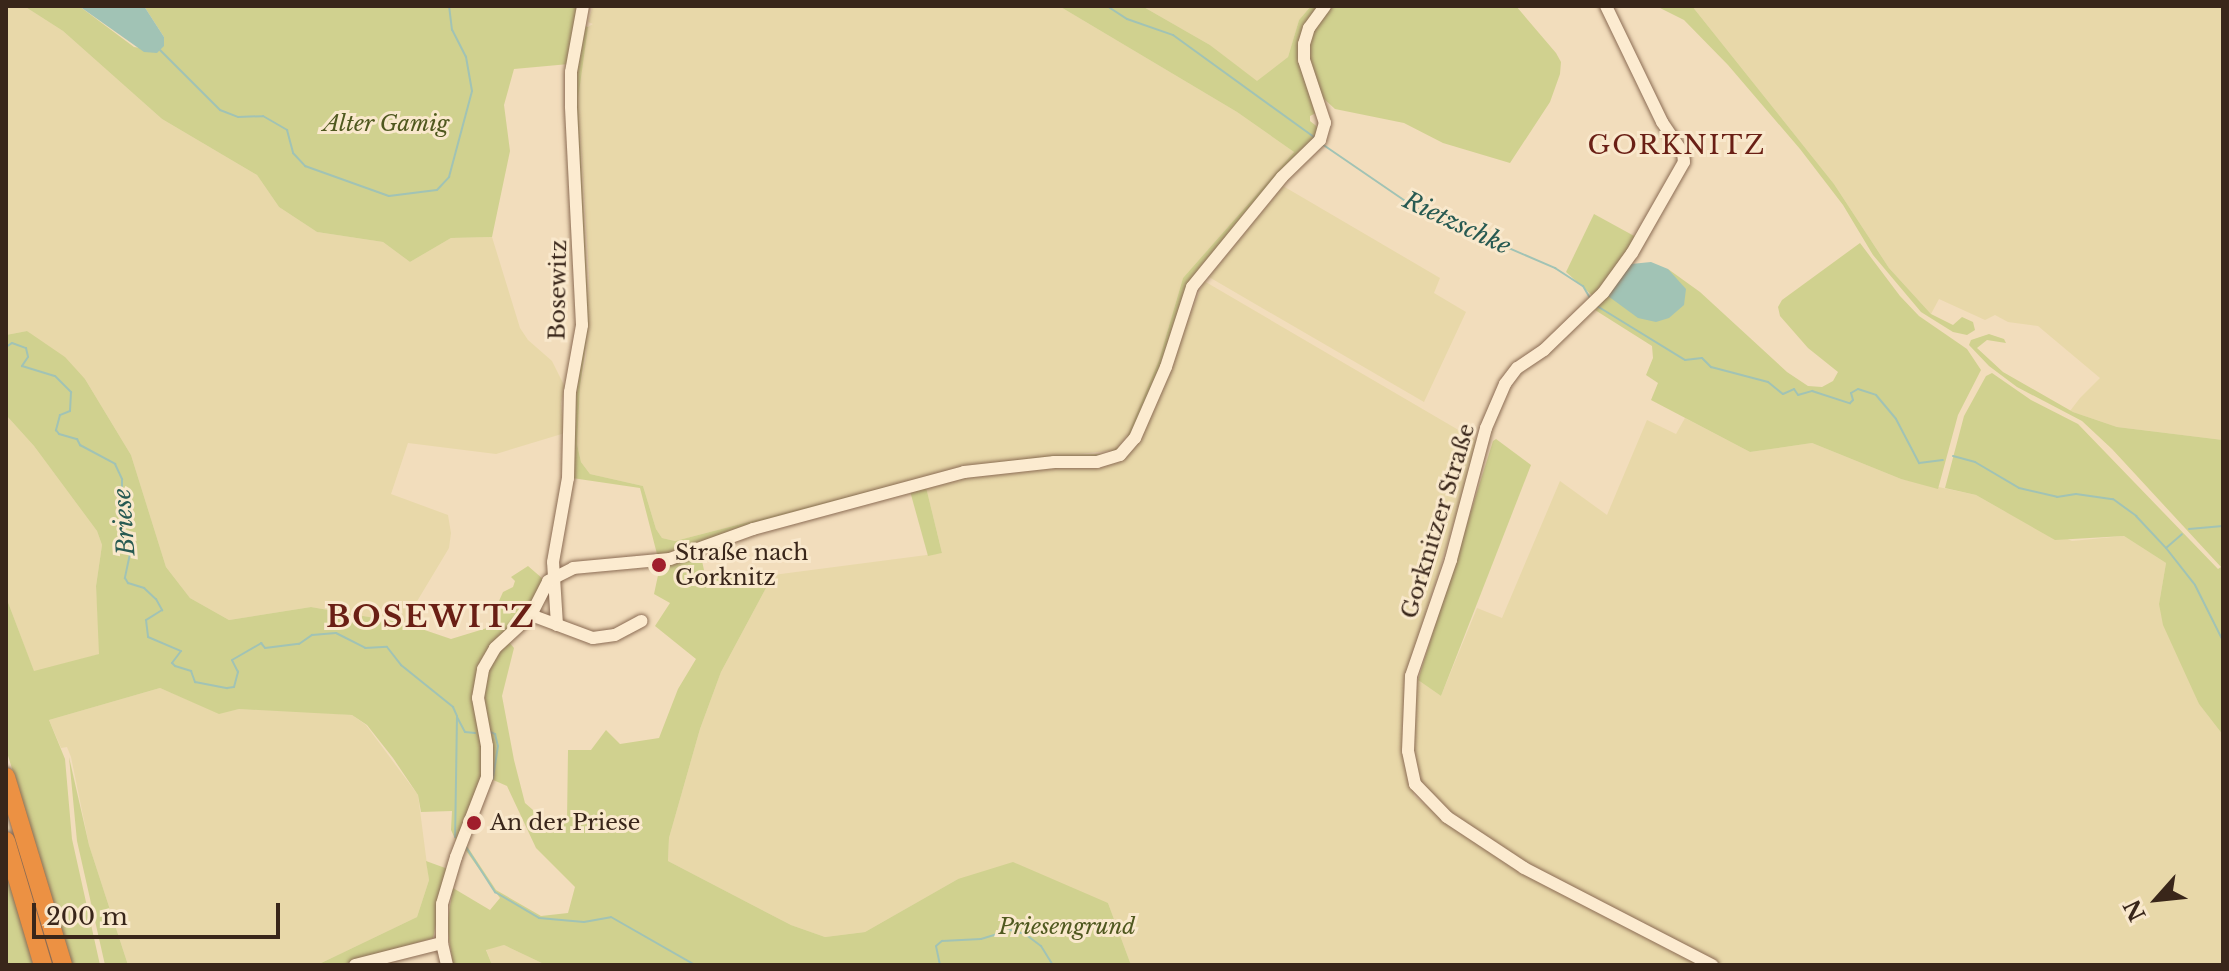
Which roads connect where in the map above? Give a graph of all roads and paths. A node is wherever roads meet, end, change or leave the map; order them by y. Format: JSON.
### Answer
{"nodes":[{"id":1,"x":583,"y":6,"type":"edge"},
{"id":2,"x":1325,"y":6,"type":"edge"},
{"id":3,"x":1606,"y":6,"type":"edge"},
{"id":4,"x":554,"y":574,"type":"junction"},
{"id":5,"x":531,"y":615,"type":"junction"},
{"id":6,"x":641,"y":621,"type":"dead end"},
{"id":7,"x":557,"y":625,"type":"junction"},
{"id":8,"x":6,"y":777,"type":"edge"},
{"id":9,"x":6,"y":841,"type":"edge"},
{"id":10,"x":442,"y":943,"type":"junction"},
{"id":11,"x":43,"y":965,"type":"edge"},
{"id":12,"x":63,"y":965,"type":"edge"},
{"id":13,"x":355,"y":965,"type":"edge"},
{"id":14,"x":447,"y":965,"type":"edge"},
{"id":15,"x":1712,"y":965,"type":"edge"}],
"edges":[{"from":1,"to":4,"type":"street","name":"Bosewitz"},
{"from":2,"to":4,"type":"street"},
{"from":3,"to":15,"type":"street","name":"Gorknitzer Straße"},
{"from":4,"to":5,"type":"street","name":"Bosewitz"},
{"from":4,"to":7,"type":"street","name":"Bosewitz"},
{"from":5,"to":7,"type":"street"},
{"from":5,"to":10,"type":"street","name":"Bosewitz"},
{"from":6,"to":7,"type":"street"},
{"from":8,"to":12,"type":"highway"},
{"from":9,"to":11,"type":"highway"},
{"from":10,"to":13,"type":"street"},
{"from":10,"to":14,"type":"street","name":"Bosewitz"}]}
